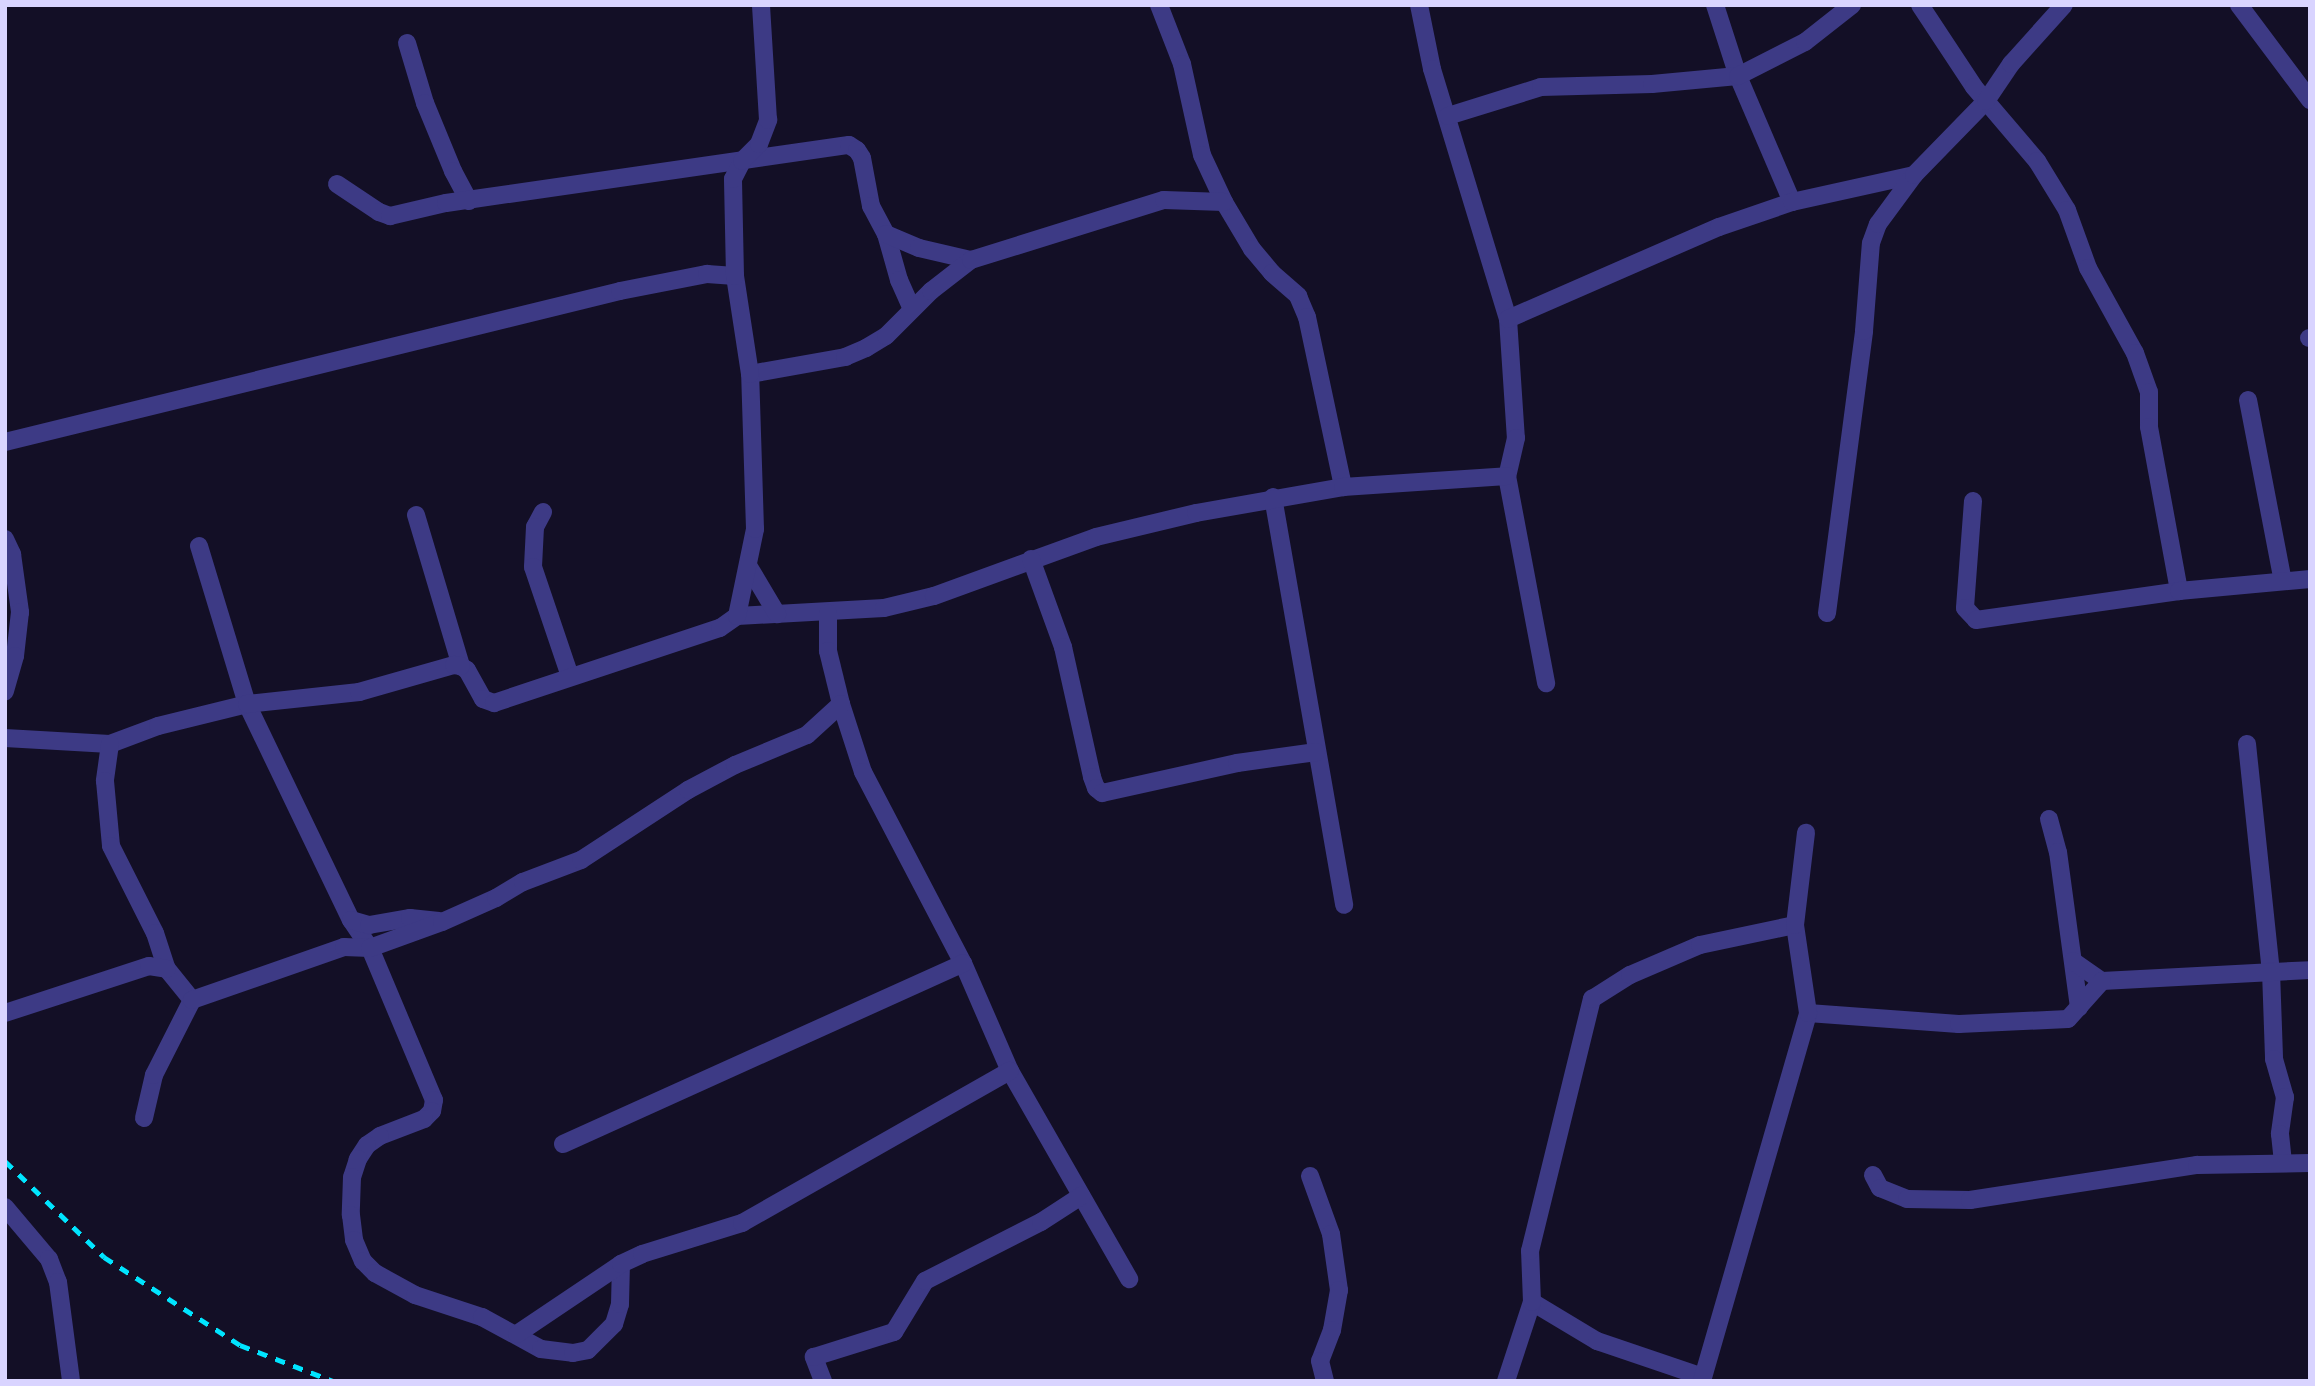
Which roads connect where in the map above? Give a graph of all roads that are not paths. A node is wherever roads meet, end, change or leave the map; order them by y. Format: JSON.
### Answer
{"nodes":[{"id":1,"x":761,"y":5,"type":"edge"},
{"id":2,"x":1159,"y":5,"type":"edge"},
{"id":3,"x":1419,"y":5,"type":"edge"},
{"id":4,"x":1715,"y":5,"type":"edge"},
{"id":5,"x":1852,"y":5,"type":"edge"},
{"id":6,"x":1920,"y":5,"type":"edge"},
{"id":7,"x":2064,"y":5,"type":"edge"},
{"id":8,"x":2244,"y":7,"type":"edge"},
{"id":9,"x":408,"y":43,"type":"dead end"},
{"id":10,"x":1738,"y":76,"type":"junction"},
{"id":11,"x":2310,"y":100,"type":"edge"},
{"id":12,"x":1986,"y":101,"type":"junction"},
{"id":13,"x":1448,"y":116,"type":"junction"},
{"id":14,"x":742,"y":162,"type":"junction"},
{"id":15,"x":1914,"y":174,"type":"junction"},
{"id":16,"x":337,"y":184,"type":"dead end"},
{"id":17,"x":469,"y":201,"type":"junction"},
{"id":18,"x":1224,"y":202,"type":"junction"},
{"id":19,"x":1792,"y":202,"type":"junction"},
{"id":20,"x":886,"y":234,"type":"junction"},
{"id":21,"x":971,"y":260,"type":"junction"},
{"id":22,"x":735,"y":276,"type":"junction"},
{"id":23,"x":912,"y":310,"type":"junction"},
{"id":24,"x":1508,"y":319,"type":"junction"},
{"id":25,"x":750,"y":374,"type":"junction"},
{"id":26,"x":2248,"y":400,"type":"dead end"},
{"id":27,"x":5,"y":442,"type":"edge"},
{"id":28,"x":1507,"y":476,"type":"junction"},
{"id":29,"x":1343,"y":487,"type":"junction"},
{"id":30,"x":1273,"y":497,"type":"junction"},
{"id":31,"x":1973,"y":501,"type":"dead end"},
{"id":32,"x":543,"y":512,"type":"dead end"},
{"id":33,"x":416,"y":515,"type":"dead end"},
{"id":34,"x":5,"y":539,"type":"edge"},
{"id":35,"x":199,"y":546,"type":"dead end"},
{"id":36,"x":1031,"y":559,"type":"junction"},
{"id":37,"x":749,"y":567,"type":"junction"},
{"id":38,"x":2310,"y":579,"type":"edge"},
{"id":39,"x":2283,"y":581,"type":"junction"},
{"id":40,"x":2179,"y":591,"type":"junction"},
{"id":41,"x":828,"y":613,"type":"junction"},
{"id":42,"x":1827,"y":613,"type":"dead end"},
{"id":43,"x":777,"y":614,"type":"junction"},
{"id":44,"x":737,"y":616,"type":"junction"},
{"id":45,"x":461,"y":666,"type":"junction"},
{"id":46,"x":570,"y":676,"type":"junction"},
{"id":47,"x":1546,"y":683,"type":"dead end"},
{"id":48,"x":5,"y":692,"type":"edge"},
{"id":49,"x":841,"y":704,"type":"junction"},
{"id":50,"x":247,"y":705,"type":"junction"},
{"id":51,"x":5,"y":738,"type":"edge"},
{"id":52,"x":110,"y":744,"type":"junction"},
{"id":53,"x":2247,"y":744,"type":"dead end"},
{"id":54,"x":1316,"y":752,"type":"junction"},
{"id":55,"x":2049,"y":819,"type":"dead end"},
{"id":56,"x":1806,"y":833,"type":"dead end"},
{"id":57,"x":1344,"y":905,"type":"dead end"},
{"id":58,"x":351,"y":920,"type":"junction"},
{"id":59,"x":442,"y":922,"type":"junction"},
{"id":60,"x":1794,"y":925,"type":"junction"},
{"id":61,"x":370,"y":948,"type":"junction"},
{"id":62,"x":2073,"y":961,"type":"junction"},
{"id":63,"x":963,"y":963,"type":"junction"},
{"id":64,"x":167,"y":969,"type":"junction"},
{"id":65,"x":2310,"y":970,"type":"edge"},
{"id":66,"x":2271,"y":971,"type":"junction"},
{"id":67,"x":2102,"y":981,"type":"junction"},
{"id":68,"x":192,"y":1000,"type":"junction"},
{"id":69,"x":2079,"y":1007,"type":"junction"},
{"id":70,"x":5,"y":1013,"type":"edge"},
{"id":71,"x":1808,"y":1013,"type":"junction"},
{"id":72,"x":1010,"y":1071,"type":"junction"},
{"id":73,"x":144,"y":1118,"type":"dead end"},
{"id":74,"x":563,"y":1144,"type":"dead end"},
{"id":75,"x":2283,"y":1163,"type":"junction"},
{"id":76,"x":2310,"y":1163,"type":"edge"},
{"id":77,"x":1873,"y":1175,"type":"dead end"},
{"id":78,"x":1310,"y":1176,"type":"dead end"},
{"id":79,"x":1081,"y":1196,"type":"junction"},
{"id":80,"x":5,"y":1207,"type":"edge"},
{"id":81,"x":621,"y":1264,"type":"junction"},
{"id":82,"x":1129,"y":1279,"type":"dead end"},
{"id":83,"x":1532,"y":1302,"type":"junction"},
{"id":84,"x":517,"y":1334,"type":"junction"},
{"id":85,"x":1703,"y":1379,"type":"edge"},
{"id":86,"x":71,"y":1381,"type":"edge"},
{"id":87,"x":823,"y":1381,"type":"edge"},
{"id":88,"x":1325,"y":1381,"type":"edge"},
{"id":89,"x":1506,"y":1381,"type":"edge"}],
"edges":[{"from":1,"to":14,"type":"street"},
{"from":2,"to":18,"type":"street"},
{"from":3,"to":13,"type":"street"},
{"from":4,"to":10,"type":"street"},
{"from":5,"to":10,"type":"street"},
{"from":6,"to":12,"type":"street"},
{"from":7,"to":12,"type":"street"},
{"from":8,"to":11,"type":"street"},
{"from":9,"to":17,"type":"street"},
{"from":10,"to":13,"type":"street"},
{"from":10,"to":19,"type":"street"},
{"from":12,"to":15,"type":"street"},
{"from":12,"to":40,"type":"street"},
{"from":13,"to":24,"type":"street"},
{"from":14,"to":17,"type":"street"},
{"from":14,"to":20,"type":"street"},
{"from":14,"to":22,"type":"street"},
{"from":15,"to":19,"type":"street"},
{"from":15,"to":42,"type":"street"},
{"from":16,"to":17,"type":"street"},
{"from":18,"to":21,"type":"street"},
{"from":18,"to":29,"type":"street"},
{"from":19,"to":24,"type":"street"},
{"from":20,"to":21,"type":"street"},
{"from":20,"to":23,"type":"street"},
{"from":21,"to":23,"type":"street"},
{"from":22,"to":25,"type":"street"},
{"from":22,"to":27,"type":"street"},
{"from":23,"to":25,"type":"street"},
{"from":24,"to":28,"type":"street"},
{"from":25,"to":37,"type":"street"},
{"from":26,"to":39,"type":"street"},
{"from":28,"to":29,"type":"street"},
{"from":28,"to":47,"type":"street"},
{"from":29,"to":30,"type":"street"},
{"from":30,"to":36,"type":"street"},
{"from":30,"to":54,"type":"street"},
{"from":31,"to":40,"type":"street"},
{"from":32,"to":46,"type":"street"},
{"from":33,"to":45,"type":"street"},
{"from":34,"to":48,"type":"street"},
{"from":35,"to":50,"type":"street"},
{"from":36,"to":41,"type":"street"},
{"from":36,"to":54,"type":"street"},
{"from":37,"to":43,"type":"street"},
{"from":37,"to":44,"type":"street"},
{"from":38,"to":39,"type":"street"},
{"from":39,"to":40,"type":"street"},
{"from":41,"to":43,"type":"street"},
{"from":41,"to":49,"type":"street"},
{"from":43,"to":44,"type":"street"},
{"from":44,"to":46,"type":"street"},
{"from":45,"to":46,"type":"street"},
{"from":45,"to":50,"type":"street"},
{"from":49,"to":59,"type":"street"},
{"from":49,"to":63,"type":"street"},
{"from":50,"to":52,"type":"street"},
{"from":50,"to":58,"type":"street"},
{"from":51,"to":52,"type":"street"},
{"from":52,"to":64,"type":"street"},
{"from":53,"to":66,"type":"street"},
{"from":54,"to":57,"type":"street"},
{"from":55,"to":62,"type":"street"},
{"from":56,"to":60,"type":"street"},
{"from":58,"to":59,"type":"street"},
{"from":58,"to":61,"type":"street"},
{"from":59,"to":61,"type":"street"},
{"from":60,"to":71,"type":"street"},
{"from":60,"to":83,"type":"street"},
{"from":61,"to":68,"type":"street"},
{"from":61,"to":84,"type":"street"},
{"from":62,"to":67,"type":"street"},
{"from":62,"to":69,"type":"street"},
{"from":63,"to":72,"type":"street"},
{"from":63,"to":74,"type":"street"},
{"from":64,"to":68,"type":"street"},
{"from":64,"to":70,"type":"street"},
{"from":65,"to":66,"type":"street"},
{"from":66,"to":67,"type":"street"},
{"from":66,"to":75,"type":"street"},
{"from":67,"to":69,"type":"street"},
{"from":68,"to":73,"type":"street"},
{"from":69,"to":71,"type":"street"},
{"from":71,"to":85,"type":"street"},
{"from":72,"to":79,"type":"street"},
{"from":72,"to":81,"type":"street"},
{"from":75,"to":76,"type":"street"},
{"from":75,"to":77,"type":"street"},
{"from":78,"to":88,"type":"street"},
{"from":79,"to":82,"type":"street"},
{"from":79,"to":87,"type":"street"},
{"from":80,"to":86,"type":"street"},
{"from":81,"to":84,"type":"street"},
{"from":81,"to":84,"type":"street"},
{"from":83,"to":85,"type":"street"},
{"from":83,"to":89,"type":"street"}]}
